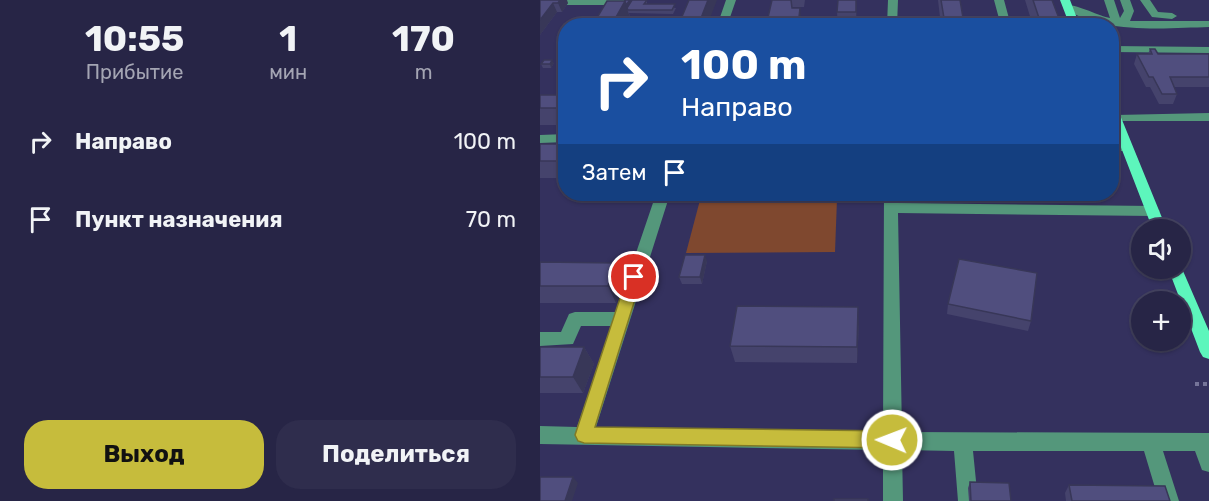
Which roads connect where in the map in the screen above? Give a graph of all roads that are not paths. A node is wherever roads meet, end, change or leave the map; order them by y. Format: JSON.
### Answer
{"nodes":[{"id":1,"x":731,"y":0,"type":"edge"},
{"id":2,"x":893,"y":0,"type":"edge"},
{"id":3,"x":999,"y":0,"type":"edge"},
{"id":4,"x":1109,"y":0,"type":"edge"},
{"id":5,"x":1125,"y":0,"type":"edge"},
{"id":6,"x":1144,"y":0,"type":"edge"},
{"id":7,"x":540,"y":2,"type":"edge"},
{"id":8,"x":621,"y":2,"type":"edge"},
{"id":9,"x":1066,"y":3,"type":"edge"},
{"id":10,"x":725,"y":18,"type":"edge"},
{"id":11,"x":892,"y":18,"type":"edge"},
{"id":12,"x":1004,"y":18,"type":"edge"},
{"id":13,"x":1073,"y":18,"type":"edge"},
{"id":14,"x":1094,"y":18,"type":"edge"},
{"id":15,"x":1114,"y":18,"type":"edge"},
{"id":16,"x":1126,"y":19,"type":"junction"},
{"id":17,"x":1209,"y":20,"type":"edge"},
{"id":18,"x":1119,"y":21,"type":"edge"},
{"id":19,"x":1119,"y":23,"type":"edge"},
{"id":20,"x":1119,"y":49,"type":"edge"},
{"id":21,"x":1209,"y":50,"type":"edge"},
{"id":22,"x":1119,"y":114,"type":"edge"},
{"id":23,"x":1209,"y":117,"type":"edge"},
{"id":24,"x":1119,"y":128,"type":"edge"},
{"id":25,"x":558,"y":138,"type":"edge"},
{"id":26,"x":540,"y":139,"type":"edge"},
{"id":27,"x":1119,"y":147,"type":"edge"},
{"id":28,"x":1126,"y":147,"type":"junction"},
{"id":29,"x":540,"y":151,"type":"edge"},
{"id":30,"x":558,"y":151,"type":"edge"},
{"id":31,"x":661,"y":201,"type":"edge"},
{"id":32,"x":891,"y":201,"type":"edge"},
{"id":33,"x":1153,"y":212,"type":"junction"},
{"id":34,"x":1156,"y":219,"type":"edge"},
{"id":35,"x":1180,"y":279,"type":"edge"},
{"id":36,"x":620,"y":319,"type":"junction"},
{"id":37,"x":1204,"y":330,"type":"edge"},
{"id":38,"x":540,"y":339,"type":"edge"},
{"id":39,"x":1209,"y":352,"type":"edge"},
{"id":40,"x":540,"y":435,"type":"edge"},
{"id":41,"x":584,"y":435,"type":"junction"},
{"id":42,"x":892,"y":440,"type":"junction"},
{"id":43,"x":963,"y":441,"type":"junction"},
{"id":44,"x":1151,"y":442,"type":"junction"},
{"id":45,"x":1205,"y":442,"type":"edge"},
{"id":46,"x":1209,"y":463,"type":"edge"},
{"id":47,"x":893,"y":501,"type":"edge"},
{"id":48,"x":968,"y":501,"type":"edge"},
{"id":49,"x":1169,"y":501,"type":"edge"}],
"edges":[{"from":1,"to":10,"type":"street"},
{"from":2,"to":11,"type":"street"},
{"from":3,"to":12,"type":"street"},
{"from":4,"to":15,"type":"street"},
{"from":5,"to":16,"type":"street"},
{"from":6,"to":17,"type":"street"},
{"from":7,"to":8,"type":"street"},
{"from":9,"to":13,"type":"main road"},
{"from":9,"to":14,"type":"street"},
{"from":16,"to":17,"type":"street"},
{"from":16,"to":18,"type":"street"},
{"from":17,"to":19,"type":"street"},
{"from":20,"to":21,"type":"street"},
{"from":22,"to":23,"type":"street"},
{"from":24,"to":28,"type":"main road"},
{"from":25,"to":26,"type":"street"},
{"from":27,"to":28,"type":"street"},
{"from":28,"to":33,"type":"main road"},
{"from":29,"to":30,"type":"street"},
{"from":31,"to":36,"type":"street"},
{"from":32,"to":33,"type":"street"},
{"from":32,"to":42,"type":"street"},
{"from":33,"to":34,"type":"main road"},
{"from":35,"to":37,"type":"main road"},
{"from":36,"to":38,"type":"street"},
{"from":36,"to":41,"type":"street"},
{"from":37,"to":39,"type":"main road"},
{"from":40,"to":41,"type":"street"},
{"from":41,"to":42,"type":"street"},
{"from":42,"to":43,"type":"street"},
{"from":42,"to":47,"type":"street"},
{"from":43,"to":44,"type":"street"},
{"from":43,"to":48,"type":"street"},
{"from":44,"to":45,"type":"street"},
{"from":44,"to":49,"type":"street"},
{"from":45,"to":46,"type":"street"}]}
